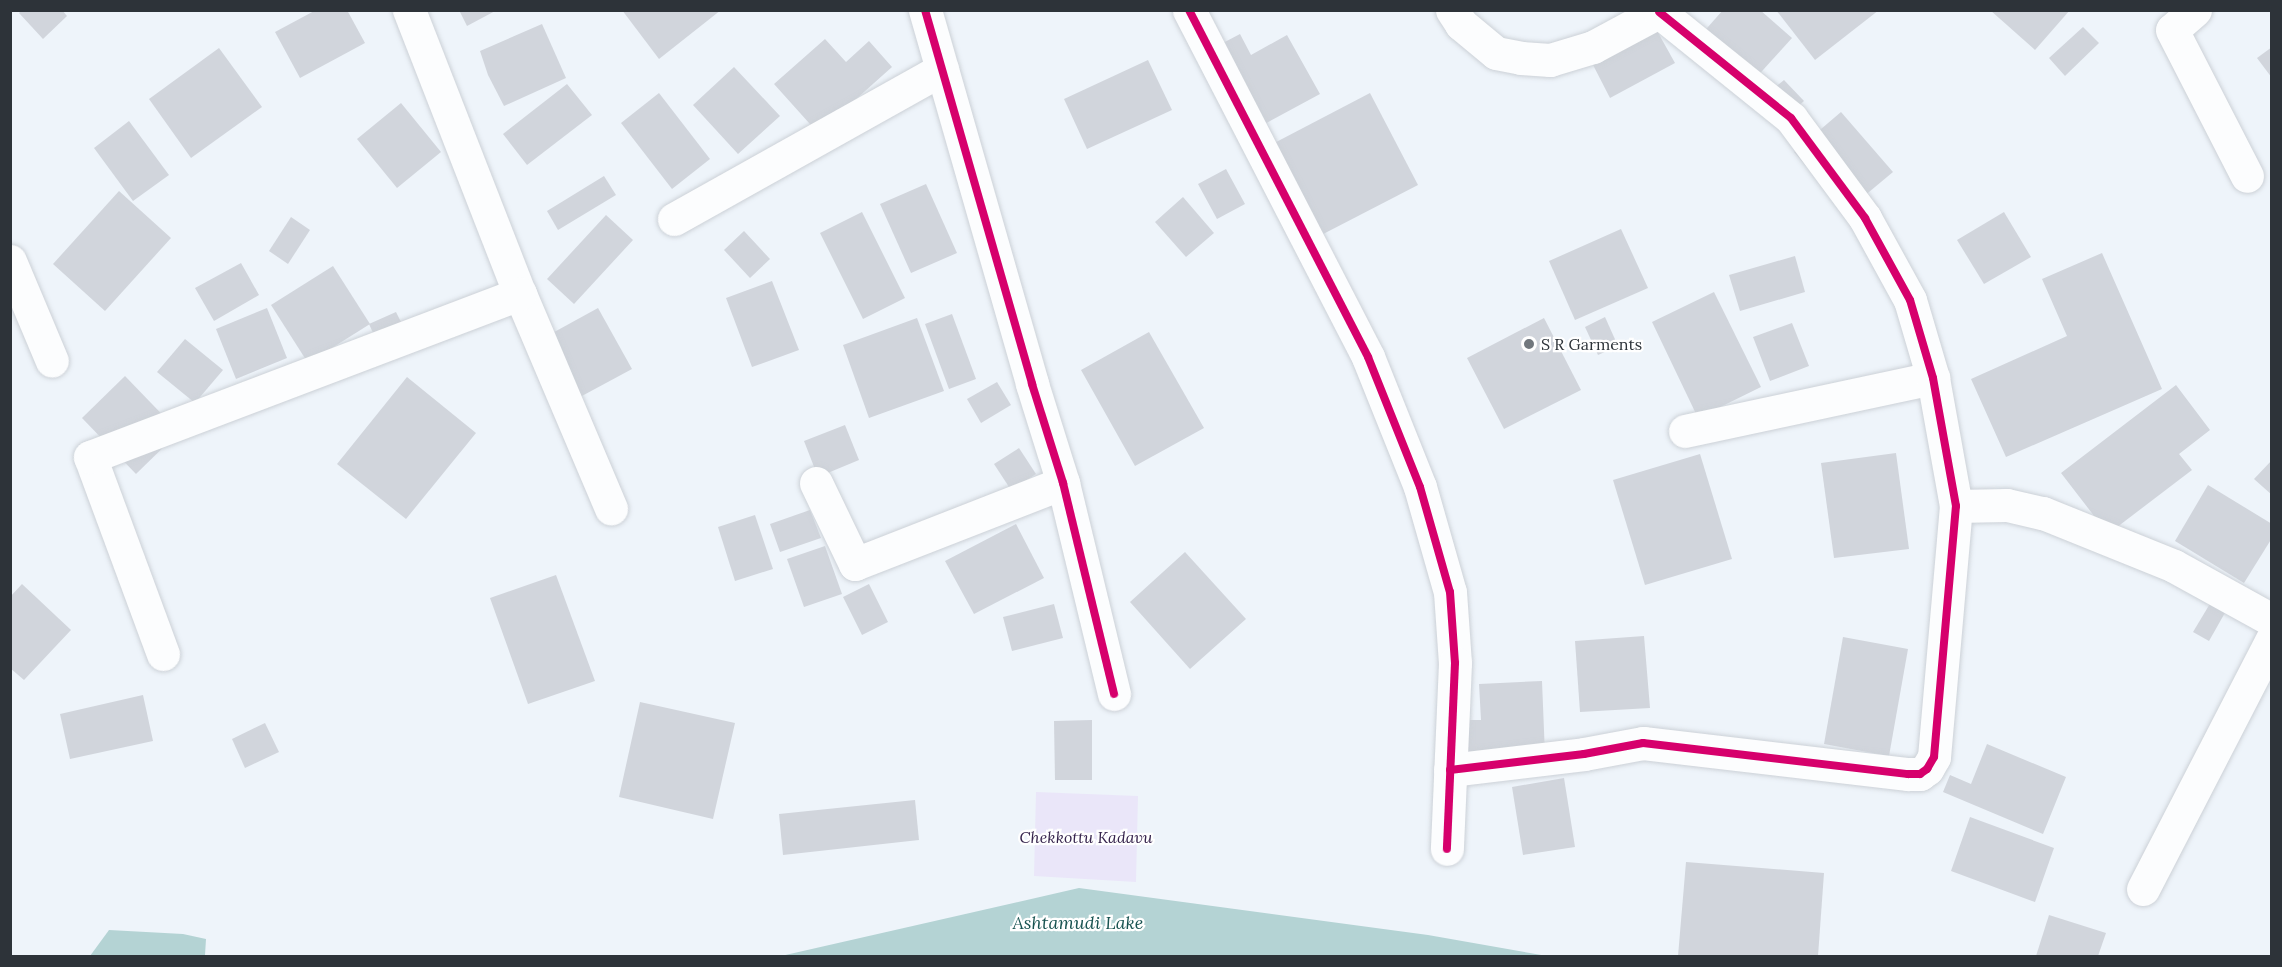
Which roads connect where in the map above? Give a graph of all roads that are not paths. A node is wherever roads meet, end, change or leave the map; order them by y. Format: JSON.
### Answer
{"nodes":[{"id":1,"x":408,"y":10,"type":"edge"},
{"id":2,"x":925,"y":10,"type":"edge"},
{"id":3,"x":1189,"y":10,"type":"edge"},
{"id":4,"x":1452,"y":10,"type":"edge"},
{"id":5,"x":2195,"y":10,"type":"edge"},
{"id":6,"x":1660,"y":11,"type":"edge"},
{"id":7,"x":942,"y":69,"type":"junction"},
{"id":8,"x":2247,"y":176,"type":"dead end"},
{"id":9,"x":674,"y":219,"type":"dead end"},
{"id":10,"x":10,"y":261,"type":"edge"},
{"id":11,"x":520,"y":294,"type":"junction"},
{"id":12,"x":52,"y":361,"type":"dead end"},
{"id":13,"x":1933,"y":378,"type":"junction"},
{"id":14,"x":1685,"y":432,"type":"dead end"},
{"id":15,"x":816,"y":483,"type":"dead end"},
{"id":16,"x":1063,"y":483,"type":"junction"},
{"id":17,"x":1956,"y":506,"type":"junction"},
{"id":18,"x":611,"y":508,"type":"dead end"},
{"id":19,"x":2271,"y":620,"type":"edge"},
{"id":20,"x":2271,"y":639,"type":"edge"},
{"id":21,"x":163,"y":654,"type":"dead end"},
{"id":22,"x":1114,"y":694,"type":"dead end"},
{"id":23,"x":1450,"y":770,"type":"junction"},
{"id":24,"x":1447,"y":849,"type":"dead end"},
{"id":25,"x":2143,"y":889,"type":"dead end"}],
"edges":[{"from":1,"to":11,"type":"street"},
{"from":2,"to":7,"type":"street"},
{"from":3,"to":23,"type":"street"},
{"from":4,"to":6,"type":"street"},
{"from":5,"to":8,"type":"street"},
{"from":6,"to":13,"type":"street"},
{"from":7,"to":9,"type":"street"},
{"from":7,"to":16,"type":"street"},
{"from":10,"to":12,"type":"street"},
{"from":11,"to":18,"type":"street"},
{"from":11,"to":21,"type":"street"},
{"from":13,"to":14,"type":"street"},
{"from":13,"to":17,"type":"street"},
{"from":15,"to":16,"type":"street"},
{"from":16,"to":22,"type":"street"},
{"from":17,"to":19,"type":"street"},
{"from":17,"to":23,"type":"street"},
{"from":20,"to":25,"type":"street"},
{"from":23,"to":24,"type":"street"}]}
